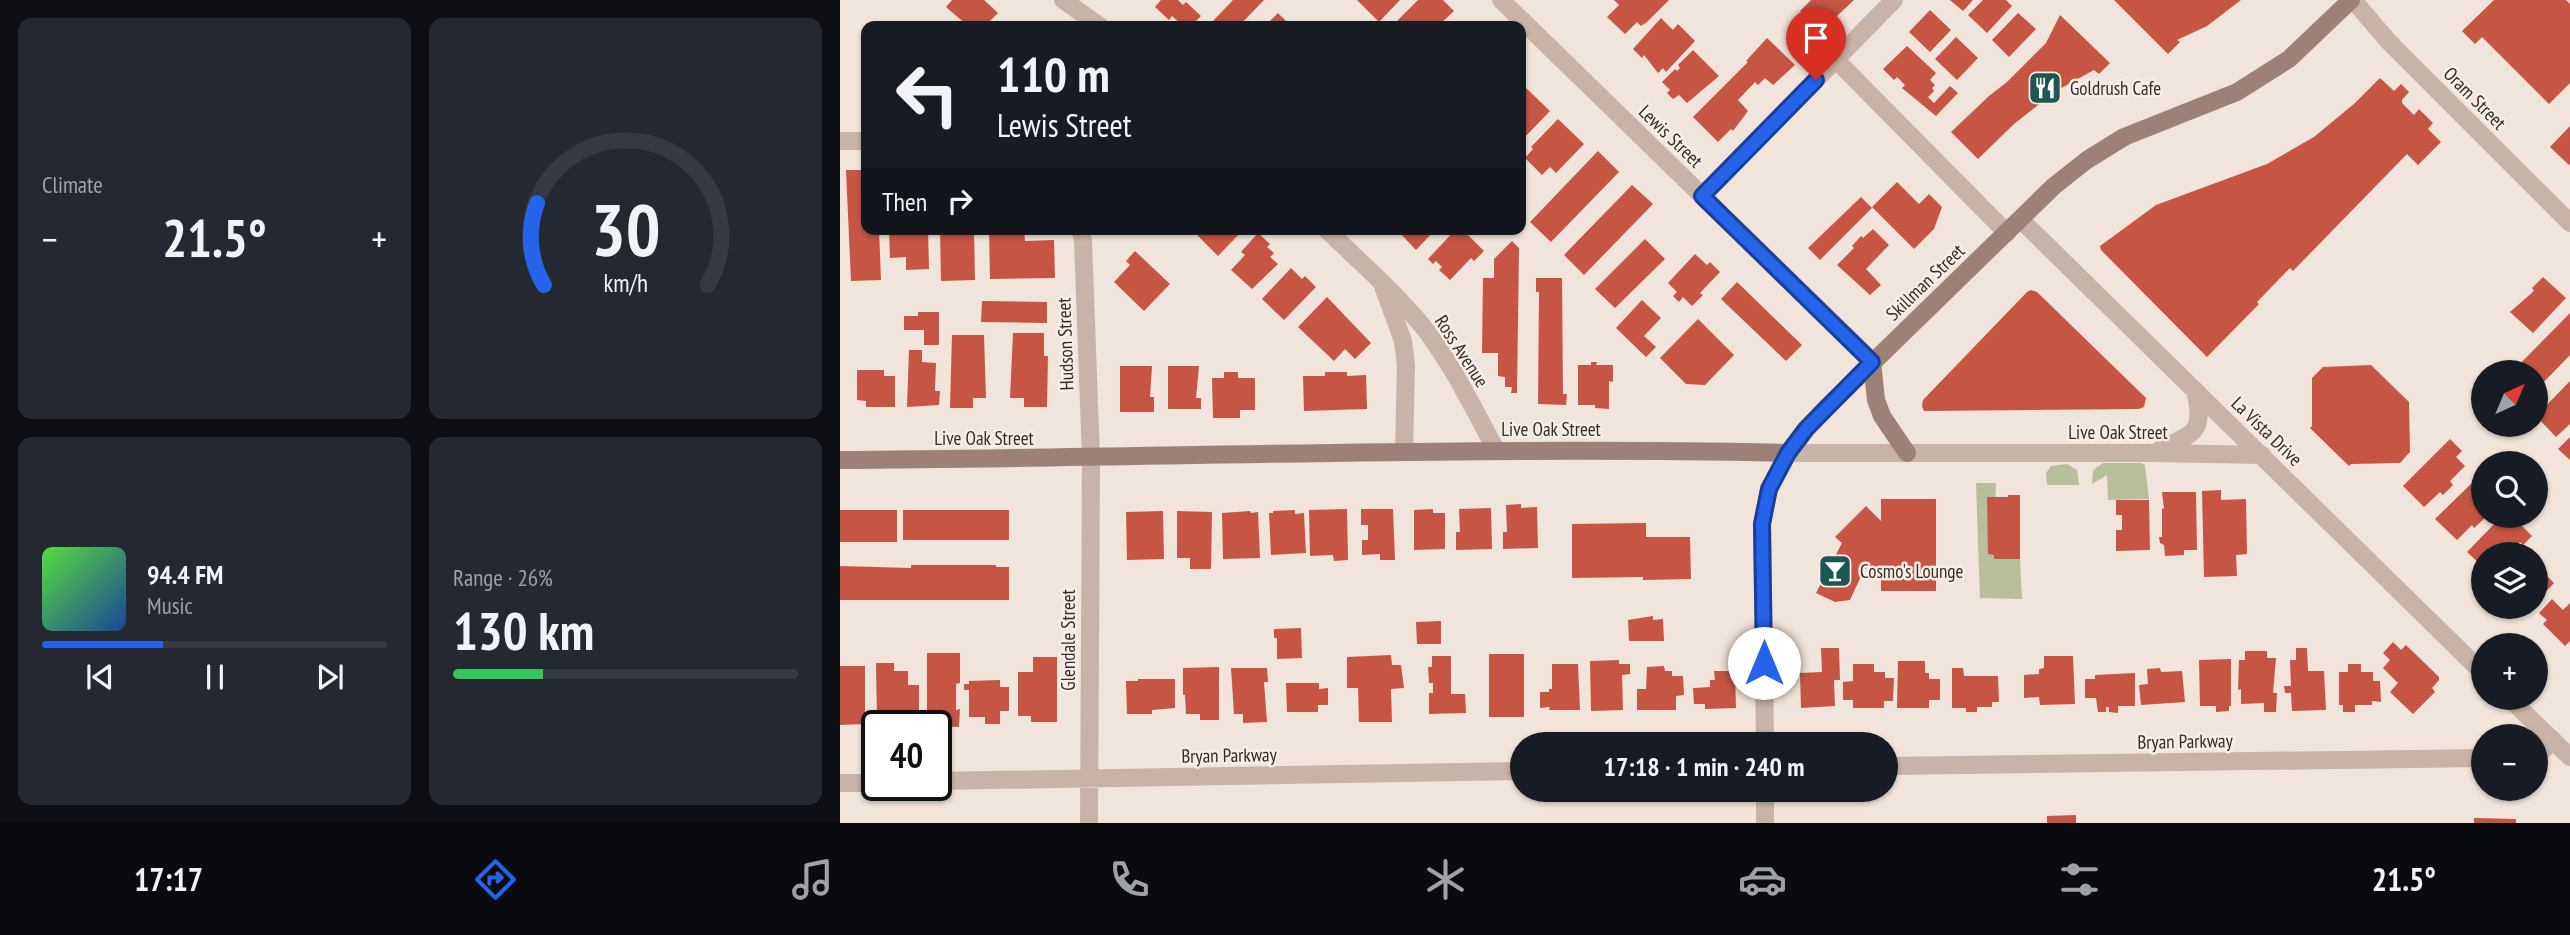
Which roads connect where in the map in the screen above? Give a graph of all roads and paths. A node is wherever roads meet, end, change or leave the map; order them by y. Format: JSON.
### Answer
{"nodes":[{"id":1,"x":1063,"y":0,"type":"edge"},
{"id":2,"x":1501,"y":0,"type":"edge"},
{"id":3,"x":1894,"y":0,"type":"edge"},
{"id":4,"x":2352,"y":0,"type":"edge"},
{"id":5,"x":1093,"y":21,"type":"edge"},
{"id":6,"x":1523,"y":21,"type":"edge"},
{"id":7,"x":1526,"y":24,"type":"edge"},
{"id":8,"x":1836,"y":60,"type":"junction"},
{"id":9,"x":840,"y":141,"type":"edge"},
{"id":10,"x":861,"y":141,"type":"edge"},
{"id":11,"x":1702,"y":196,"type":"junction"},
{"id":12,"x":2570,"y":223,"type":"edge"},
{"id":13,"x":2013,"y":226,"type":"junction"},
{"id":14,"x":1082,"y":235,"type":"edge"},
{"id":15,"x":1332,"y":235,"type":"edge"},
{"id":16,"x":1381,"y":283,"type":"junction"},
{"id":17,"x":1872,"y":362,"type":"junction"},
{"id":18,"x":2195,"y":390,"type":"junction"},
{"id":19,"x":1496,"y":450,"type":"junction"},
{"id":20,"x":1404,"y":452,"type":"junction"},
{"id":21,"x":1788,"y":453,"type":"junction"},
{"id":22,"x":1907,"y":453,"type":"junction"},
{"id":23,"x":2153,"y":453,"type":"junction"},
{"id":24,"x":2262,"y":456,"type":"junction"},
{"id":25,"x":1091,"y":458,"type":"junction"},
{"id":26,"x":840,"y":460,"type":"edge"},
{"id":27,"x":2471,"y":661,"type":"edge"},
{"id":28,"x":2522,"y":710,"type":"edge"},
{"id":29,"x":1765,"y":732,"type":"edge"},
{"id":30,"x":2553,"y":740,"type":"junction"},
{"id":31,"x":2548,"y":745,"type":"edge"},
{"id":32,"x":2570,"y":757,"type":"edge"},
{"id":33,"x":2471,"y":758,"type":"edge"},
{"id":34,"x":1898,"y":766,"type":"edge"},
{"id":35,"x":1510,"y":771,"type":"edge"},
{"id":36,"x":1088,"y":778,"type":"junction"},
{"id":37,"x":952,"y":781,"type":"edge"},
{"id":38,"x":840,"y":783,"type":"edge"},
{"id":39,"x":861,"y":783,"type":"edge"},
{"id":40,"x":1765,"y":802,"type":"edge"},
{"id":41,"x":1089,"y":823,"type":"edge"},
{"id":42,"x":1765,"y":823,"type":"edge"}],
"edges":[{"from":1,"to":5,"type":"street"},
{"from":2,"to":6,"type":"street","name":"Lewis Street"},
{"from":3,"to":8,"type":"street"},
{"from":4,"to":12,"type":"street","name":"Oram Street"},
{"from":4,"to":13,"type":"main road","name":"Skillman Street"},
{"from":7,"to":11,"type":"street","name":"Lewis Street"},
{"from":8,"to":11,"type":"street"},
{"from":8,"to":13,"type":"street","name":"La Vista Drive"},
{"from":9,"to":10,"type":"street"},
{"from":11,"to":17,"type":"street","name":"Lewis Street"},
{"from":13,"to":17,"type":"main road","name":"Skillman Street"},
{"from":13,"to":18,"type":"street","name":"La Vista Drive"},
{"from":14,"to":25,"type":"street","name":"Hudson Street"},
{"from":15,"to":16,"type":"street","name":"Ross Avenue"},
{"from":16,"to":19,"type":"street","name":"Ross Avenue"},
{"from":16,"to":20,"type":"street","name":"Ross Avenue"},
{"from":17,"to":21,"type":"main road","name":"Skillman Street"},
{"from":17,"to":22,"type":"main road"},
{"from":18,"to":23,"type":"street"},
{"from":18,"to":24,"type":"street","name":"La Vista Drive"},
{"from":19,"to":20,"type":"main road","name":"Live Oak Street"},
{"from":19,"to":21,"type":"main road","name":"Live Oak Street"},
{"from":20,"to":25,"type":"main road","name":"Live Oak Street"},
{"from":21,"to":22,"type":"street","name":"Live Oak Street"},
{"from":21,"to":29,"type":"street","name":"Skillman Street"},
{"from":22,"to":23,"type":"street","name":"Live Oak Street"},
{"from":23,"to":24,"type":"street","name":"Live Oak Street"},
{"from":24,"to":27,"type":"street","name":"La Vista Drive"},
{"from":25,"to":26,"type":"main road","name":"Live Oak Street"},
{"from":25,"to":36,"type":"street","name":"Glendale Street"},
{"from":28,"to":30,"type":"street"},
{"from":30,"to":31,"type":"street"},
{"from":30,"to":32,"type":"street"},
{"from":33,"to":34,"type":"street","name":"Bryan Parkway"},
{"from":35,"to":36,"type":"street","name":"Bryan Parkway"},
{"from":36,"to":37,"type":"street","name":"Bryan Parkway"},
{"from":36,"to":41,"type":"street","name":"Glendale Street"},
{"from":38,"to":39,"type":"street"},
{"from":40,"to":42,"type":"street"}]}
